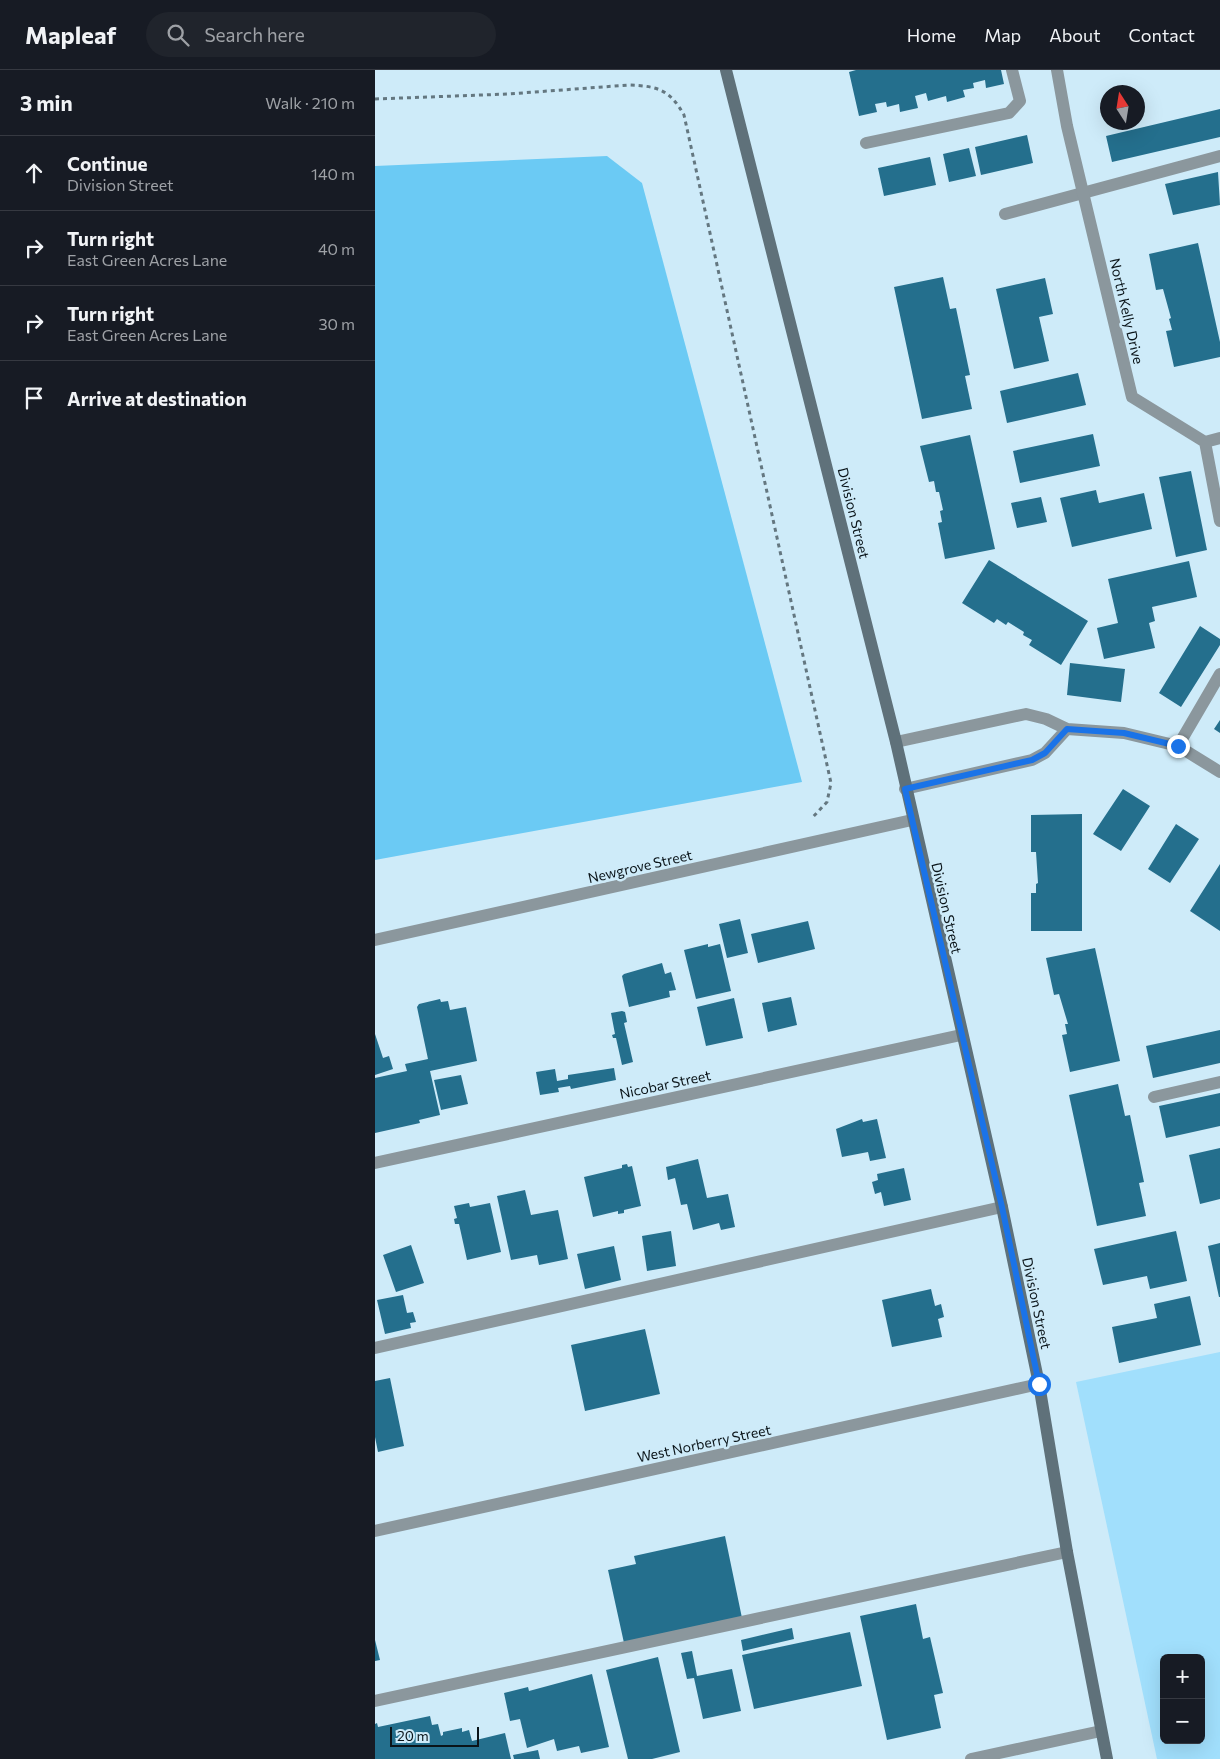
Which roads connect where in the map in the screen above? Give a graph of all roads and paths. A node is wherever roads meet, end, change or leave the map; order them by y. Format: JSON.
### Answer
{"nodes":[{"id":1,"x":726,"y":70,"type":"edge"},
{"id":2,"x":1012,"y":70,"type":"edge"},
{"id":3,"x":1057,"y":70,"type":"edge"},
{"id":4,"x":375,"y":99,"type":"edge"},
{"id":5,"x":866,"y":143,"type":"dead end"},
{"id":6,"x":1220,"y":156,"type":"edge"},
{"id":7,"x":1083,"y":193,"type":"junction"},
{"id":8,"x":1005,"y":214,"type":"dead end"},
{"id":9,"x":1220,"y":438,"type":"edge"},
{"id":10,"x":1205,"y":442,"type":"junction"},
{"id":11,"x":1220,"y":521,"type":"edge"},
{"id":12,"x":1220,"y":674,"type":"edge"},
{"id":13,"x":1067,"y":729,"type":"junction"},
{"id":14,"x":896,"y":742,"type":"junction"},
{"id":15,"x":1178,"y":746,"type":"junction"},
{"id":16,"x":1220,"y":772,"type":"edge"},
{"id":17,"x":905,"y":789,"type":"junction"},
{"id":18,"x":812,"y":818,"type":"dead end"},
{"id":19,"x":912,"y":820,"type":"junction"},
{"id":20,"x":375,"y":940,"type":"edge"},
{"id":21,"x":961,"y":1035,"type":"junction"},
{"id":22,"x":1220,"y":1082,"type":"edge"},
{"id":23,"x":1154,"y":1096,"type":"dead end"},
{"id":24,"x":375,"y":1163,"type":"edge"},
{"id":25,"x":1002,"y":1207,"type":"junction"},
{"id":26,"x":375,"y":1348,"type":"edge"},
{"id":27,"x":1039,"y":1384,"type":"junction"},
{"id":28,"x":375,"y":1531,"type":"edge"},
{"id":29,"x":1067,"y":1552,"type":"junction"},
{"id":30,"x":375,"y":1701,"type":"edge"},
{"id":31,"x":1101,"y":1731,"type":"junction"},
{"id":32,"x":971,"y":1759,"type":"edge"},
{"id":33,"x":1107,"y":1759,"type":"edge"}],
"edges":[{"from":1,"to":14,"type":"main road","name":"Division Street"},
{"from":2,"to":5,"type":"street"},
{"from":3,"to":7,"type":"street","name":"North Kelly Drive"},
{"from":4,"to":18,"type":"path"},
{"from":6,"to":7,"type":"street"},
{"from":7,"to":8,"type":"street"},
{"from":7,"to":10,"type":"street","name":"North Kelly Drive"},
{"from":9,"to":10,"type":"street"},
{"from":10,"to":11,"type":"street"},
{"from":12,"to":15,"type":"street"},
{"from":13,"to":14,"type":"street"},
{"from":13,"to":15,"type":"street"},
{"from":13,"to":17,"type":"street"},
{"from":14,"to":17,"type":"main road","name":"Division Street"},
{"from":15,"to":16,"type":"street"},
{"from":17,"to":19,"type":"main road","name":"Division Street"},
{"from":19,"to":20,"type":"street","name":"Newgrove Street"},
{"from":19,"to":21,"type":"main road","name":"Division Street"},
{"from":21,"to":24,"type":"street","name":"Nicobar Street"},
{"from":21,"to":25,"type":"main road","name":"Division Street"},
{"from":22,"to":23,"type":"street"},
{"from":25,"to":26,"type":"street"},
{"from":25,"to":27,"type":"main road","name":"Division Street"},
{"from":27,"to":28,"type":"street","name":"West Norberry Street"},
{"from":27,"to":29,"type":"main road","name":"Division Street"},
{"from":29,"to":30,"type":"street"},
{"from":29,"to":31,"type":"main road","name":"Division Street"},
{"from":31,"to":32,"type":"street"},
{"from":31,"to":33,"type":"main road","name":"Division Street"}]}
